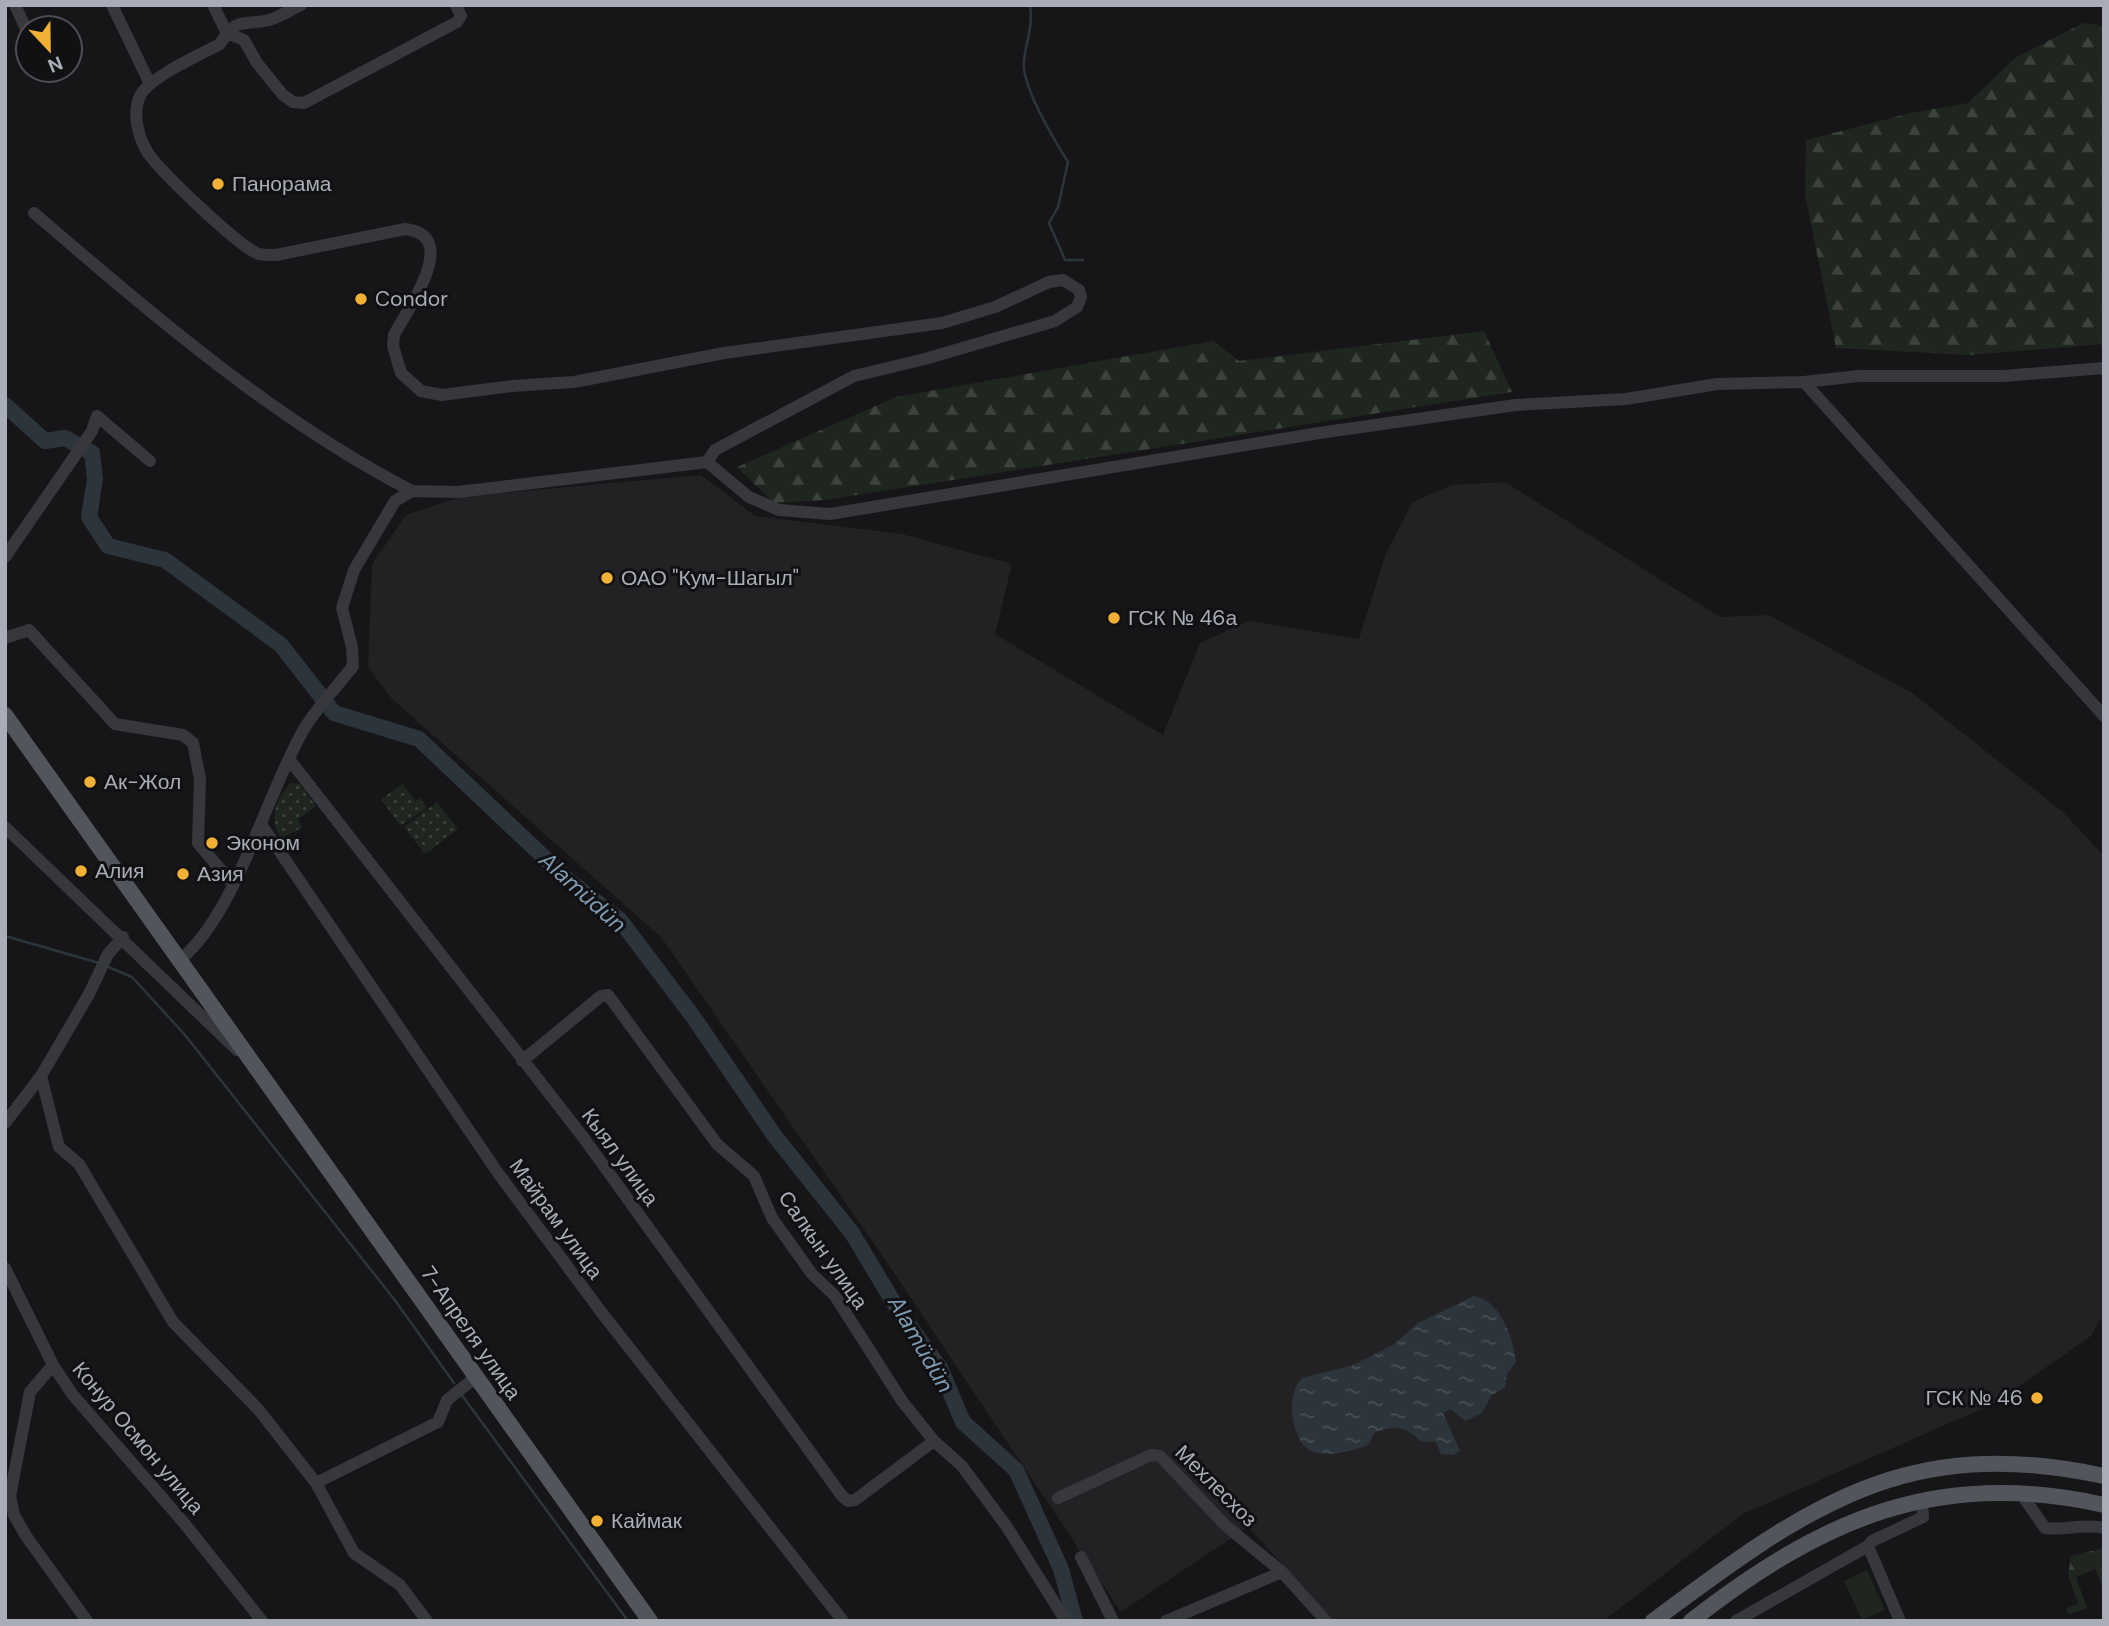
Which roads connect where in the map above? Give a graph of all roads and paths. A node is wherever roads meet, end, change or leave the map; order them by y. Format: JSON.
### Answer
{"nodes":[{"id":1,"x":112,"y":5,"type":"edge"},
{"id":2,"x":213,"y":5,"type":"edge"},
{"id":3,"x":300,"y":5,"type":"edge"},
{"id":4,"x":456,"y":5,"type":"edge"},
{"id":5,"x":227,"y":33,"type":"junction"},
{"id":6,"x":150,"y":83,"type":"junction"},
{"id":7,"x":34,"y":213,"type":"dead end"},
{"id":8,"x":2104,"y":368,"type":"edge"},
{"id":9,"x":1804,"y":382,"type":"junction"},
{"id":10,"x":150,"y":461,"type":"dead end"},
{"id":11,"x":707,"y":462,"type":"junction"},
{"id":12,"x":412,"y":491,"type":"junction"},
{"id":13,"x":5,"y":557,"type":"edge"},
{"id":14,"x":5,"y":638,"type":"edge"},
{"id":15,"x":5,"y":715,"type":"edge"},
{"id":16,"x":2104,"y":716,"type":"edge"},
{"id":17,"x":289,"y":759,"type":"junction"},
{"id":18,"x":261,"y":824,"type":"junction"},
{"id":19,"x":5,"y":827,"type":"edge"},
{"id":20,"x":232,"y":883,"type":"junction"},
{"id":21,"x":122,"y":937,"type":"junction"},
{"id":22,"x":181,"y":959,"type":"junction"},
{"id":23,"x":522,"y":1061,"type":"junction"},
{"id":24,"x":257,"y":1070,"type":"junction"},
{"id":25,"x":41,"y":1076,"type":"junction"},
{"id":26,"x":5,"y":1123,"type":"edge"},
{"id":27,"x":5,"y":1268,"type":"edge"},
{"id":28,"x":53,"y":1364,"type":"junction"},
{"id":29,"x":476,"y":1377,"type":"junction"},
{"id":30,"x":934,"y":1441,"type":"junction"},
{"id":31,"x":2085,"y":1472,"type":"junction"},
{"id":32,"x":2104,"y":1476,"type":"edge"},
{"id":33,"x":316,"y":1483,"type":"junction"},
{"id":34,"x":2020,"y":1492,"type":"junction"},
{"id":35,"x":1058,"y":1498,"type":"dead end"},
{"id":36,"x":2080,"y":1500,"type":"junction"},
{"id":37,"x":1922,"y":1501,"type":"junction"},
{"id":38,"x":2104,"y":1505,"type":"edge"},
{"id":39,"x":10,"y":1518,"type":"edge"},
{"id":40,"x":2104,"y":1528,"type":"edge"},
{"id":41,"x":1868,"y":1546,"type":"junction"},
{"id":42,"x":1082,"y":1557,"type":"dead end"},
{"id":43,"x":1282,"y":1572,"type":"junction"},
{"id":44,"x":87,"y":1621,"type":"edge"},
{"id":45,"x":262,"y":1621,"type":"edge"},
{"id":46,"x":427,"y":1621,"type":"edge"},
{"id":47,"x":650,"y":1621,"type":"edge"},
{"id":48,"x":844,"y":1621,"type":"edge"},
{"id":49,"x":1066,"y":1621,"type":"edge"},
{"id":50,"x":1113,"y":1621,"type":"edge"},
{"id":51,"x":1166,"y":1621,"type":"edge"},
{"id":52,"x":1326,"y":1621,"type":"edge"},
{"id":53,"x":1653,"y":1621,"type":"edge"},
{"id":54,"x":1691,"y":1621,"type":"edge"},
{"id":55,"x":1736,"y":1621,"type":"edge"},
{"id":56,"x":1900,"y":1621,"type":"edge"}],
"edges":[{"from":1,"to":6,"type":"street"},
{"from":2,"to":5,"type":"street"},
{"from":3,"to":5,"type":"street"},
{"from":4,"to":5,"type":"street"},
{"from":5,"to":6,"type":"street"},
{"from":6,"to":11,"type":"street"},
{"from":7,"to":12,"type":"street"},
{"from":8,"to":9,"type":"street"},
{"from":9,"to":11,"type":"street"},
{"from":9,"to":16,"type":"street"},
{"from":10,"to":13,"type":"street"},
{"from":11,"to":12,"type":"street"},
{"from":12,"to":17,"type":"street"},
{"from":14,"to":20,"type":"street"},
{"from":15,"to":22,"type":"main road","name":"7-Апреля улица"},
{"from":17,"to":18,"type":"street"},
{"from":17,"to":23,"type":"street","name":"Кыял улица"},
{"from":18,"to":20,"type":"street"},
{"from":18,"to":48,"type":"street","name":"Майрам улица"},
{"from":19,"to":21,"type":"street"},
{"from":20,"to":22,"type":"street"},
{"from":21,"to":24,"type":"street"},
{"from":21,"to":25,"type":"street"},
{"from":22,"to":24,"type":"main road","name":"7-Апреля улица"},
{"from":23,"to":30,"type":"street","name":"Кыял улица"},
{"from":23,"to":30,"type":"street","name":"Салкын улица"},
{"from":24,"to":29,"type":"main road","name":"7-Апреля улица"},
{"from":25,"to":26,"type":"street"},
{"from":25,"to":33,"type":"street"},
{"from":27,"to":28,"type":"street","name":"Конур Осмон улица"},
{"from":28,"to":39,"type":"street"},
{"from":28,"to":45,"type":"street","name":"Конур Осмон улица"},
{"from":29,"to":33,"type":"street"},
{"from":29,"to":47,"type":"main road","name":"7-Апреля улица"},
{"from":30,"to":49,"type":"street","name":"Салкын улица"},
{"from":31,"to":32,"type":"main road"},
{"from":31,"to":36,"type":"main road"},
{"from":31,"to":53,"type":"main road"},
{"from":33,"to":46,"type":"street"},
{"from":34,"to":36,"type":"main road"},
{"from":34,"to":37,"type":"main road"},
{"from":34,"to":40,"type":"street"},
{"from":35,"to":43,"type":"street","name":"Мехлесхоз"},
{"from":36,"to":38,"type":"main road"},
{"from":37,"to":41,"type":"street"},
{"from":37,"to":54,"type":"main road"},
{"from":39,"to":44,"type":"street"},
{"from":41,"to":55,"type":"street"},
{"from":41,"to":56,"type":"street"},
{"from":42,"to":50,"type":"street"},
{"from":43,"to":51,"type":"street"},
{"from":43,"to":52,"type":"street","name":"Мехлесхоз"}]}
